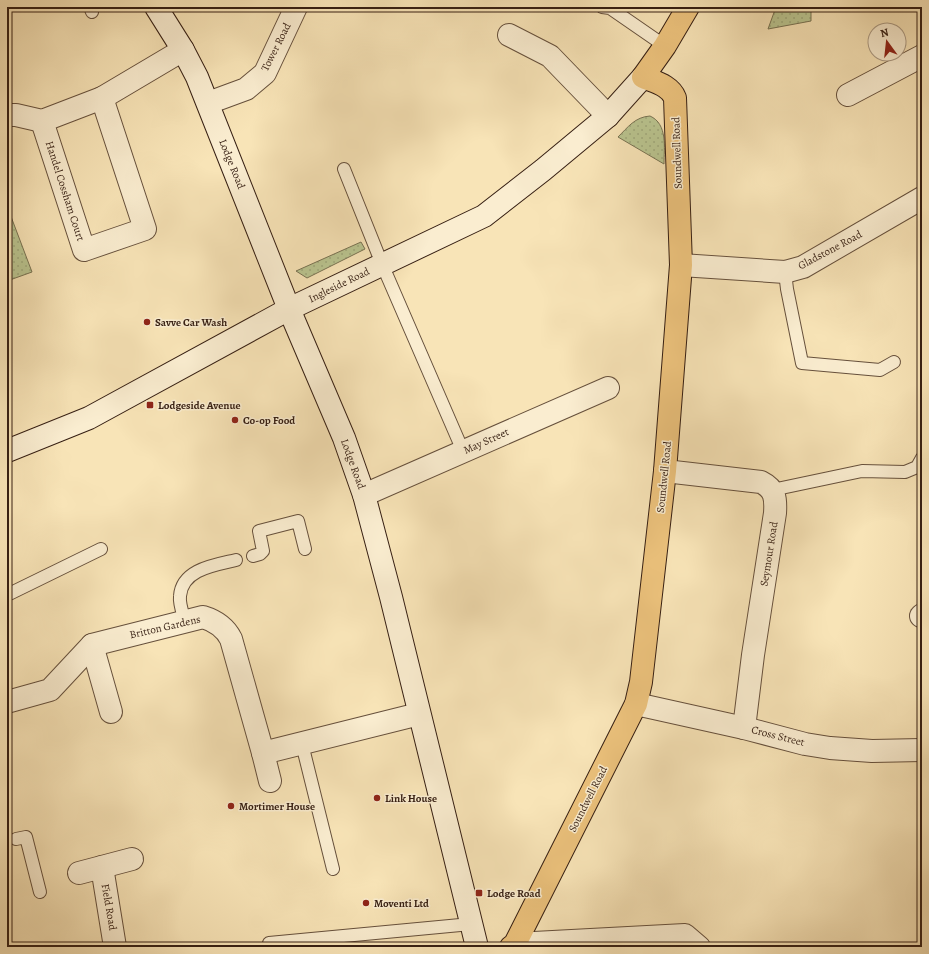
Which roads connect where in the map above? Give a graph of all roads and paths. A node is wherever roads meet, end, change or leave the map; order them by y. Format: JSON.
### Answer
{"nodes":[{"id":1,"x":156,"y":7,"type":"edge"},
{"id":2,"x":296,"y":7,"type":"edge"},
{"id":3,"x":607,"y":7,"type":"edge"},
{"id":4,"x":688,"y":7,"type":"edge"},
{"id":5,"x":509,"y":35,"type":"dead end"},
{"id":6,"x":665,"y":46,"type":"junction"},
{"id":7,"x":184,"y":50,"type":"junction"},
{"id":8,"x":922,"y":56,"type":"edge"},
{"id":9,"x":643,"y":77,"type":"junction"},
{"id":10,"x":848,"y":95,"type":"dead end"},
{"id":11,"x":102,"y":98,"type":"junction"},
{"id":12,"x":208,"y":104,"type":"junction"},
{"id":13,"x":7,"y":115,"type":"edge"},
{"id":14,"x":608,"y":116,"type":"junction"},
{"id":15,"x":42,"y":121,"type":"junction"},
{"id":16,"x":344,"y":169,"type":"dead end"},
{"id":17,"x":922,"y":198,"type":"edge"},
{"id":18,"x":382,"y":264,"type":"junction"},
{"id":19,"x":681,"y":265,"type":"junction"},
{"id":20,"x":784,"y":272,"type":"junction"},
{"id":21,"x":289,"y":309,"type":"junction"},
{"id":22,"x":894,"y":362,"type":"dead end"},
{"id":23,"x":608,"y":388,"type":"dead end"},
{"id":24,"x":7,"y":451,"type":"edge"},
{"id":25,"x":463,"y":452,"type":"junction"},
{"id":26,"x":922,"y":458,"type":"edge"},
{"id":27,"x":665,"y":471,"type":"junction"},
{"id":28,"x":772,"y":490,"type":"junction"},
{"id":29,"x":364,"y":495,"type":"junction"},
{"id":30,"x":101,"y":548,"type":"dead end"},
{"id":31,"x":305,"y":549,"type":"dead end"},
{"id":32,"x":253,"y":556,"type":"dead end"},
{"id":33,"x":236,"y":560,"type":"dead end"},
{"id":34,"x":7,"y":596,"type":"edge"},
{"id":35,"x":185,"y":621,"type":"junction"},
{"id":36,"x":92,"y":645,"type":"junction"},
{"id":37,"x":7,"y":702,"type":"edge"},
{"id":38,"x":636,"y":704,"type":"junction"},
{"id":39,"x":110,"y":712,"type":"dead end"},
{"id":40,"x":419,"y":714,"type":"junction"},
{"id":41,"x":744,"y":728,"type":"junction"},
{"id":42,"x":302,"y":744,"type":"junction"},
{"id":43,"x":922,"y":750,"type":"edge"},
{"id":44,"x":263,"y":753,"type":"junction"},
{"id":45,"x":270,"y":781,"type":"dead end"},
{"id":46,"x":16,"y":839,"type":"dead end"},
{"id":47,"x":132,"y":859,"type":"dead end"},
{"id":48,"x":102,"y":867,"type":"junction"},
{"id":49,"x":333,"y":869,"type":"dead end"},
{"id":50,"x":79,"y":873,"type":"dead end"},
{"id":51,"x":40,"y":892,"type":"dead end"},
{"id":52,"x":471,"y":924,"type":"junction"},
{"id":53,"x":269,"y":943,"type":"dead end"},
{"id":54,"x":513,"y":946,"type":"edge"},
{"id":55,"x":116,"y":947,"type":"edge"},
{"id":56,"x":477,"y":947,"type":"edge"},
{"id":57,"x":700,"y":947,"type":"edge"}],
"edges":[{"from":1,"to":7,"type":"street","name":"Lodge Road"},
{"from":2,"to":12,"type":"street","name":"Tower Road"},
{"from":3,"to":6,"type":"lane"},
{"from":4,"to":6,"type":"main road"},
{"from":5,"to":14,"type":"street"},
{"from":6,"to":9,"type":"main road"},
{"from":7,"to":11,"type":"street"},
{"from":7,"to":12,"type":"street","name":"Lodge Road"},
{"from":8,"to":10,"type":"street"},
{"from":9,"to":14,"type":"street","name":"Ingleside Road"},
{"from":9,"to":19,"type":"main road","name":"Soundwell Road"},
{"from":11,"to":15,"type":"street"},
{"from":11,"to":15,"type":"street","name":"Handel Cossham Court"},
{"from":12,"to":21,"type":"street","name":"Lodge Road"},
{"from":13,"to":15,"type":"street"},
{"from":14,"to":18,"type":"street","name":"Ingleside Road"},
{"from":16,"to":18,"type":"lane"},
{"from":17,"to":20,"type":"street","name":"Gladstone Road"},
{"from":18,"to":21,"type":"street","name":"Ingleside Road"},
{"from":18,"to":25,"type":"lane"},
{"from":19,"to":20,"type":"street","name":"Gladstone Road"},
{"from":19,"to":27,"type":"main road","name":"Soundwell Road"},
{"from":20,"to":22,"type":"lane"},
{"from":21,"to":24,"type":"street","name":"Ingleside Road"},
{"from":21,"to":29,"type":"street","name":"Lodge Road"},
{"from":23,"to":25,"type":"street","name":"May Street"},
{"from":25,"to":29,"type":"street","name":"May Street"},
{"from":26,"to":28,"type":"lane"},
{"from":27,"to":28,"type":"street"},
{"from":27,"to":38,"type":"main road","name":"Soundwell Road"},
{"from":28,"to":41,"type":"street","name":"Seymour Road"},
{"from":29,"to":40,"type":"street","name":"Lodge Road"},
{"from":30,"to":34,"type":"lane"},
{"from":31,"to":32,"type":"lane"},
{"from":33,"to":35,"type":"lane"},
{"from":35,"to":36,"type":"street","name":"Britton Gardens"},
{"from":35,"to":44,"type":"street","name":"Britton Gardens"},
{"from":36,"to":37,"type":"street"},
{"from":36,"to":39,"type":"street"},
{"from":38,"to":41,"type":"street","name":"Cross Street"},
{"from":38,"to":54,"type":"main road","name":"Soundwell Road"},
{"from":40,"to":42,"type":"street"},
{"from":40,"to":52,"type":"street","name":"Lodge Road"},
{"from":41,"to":43,"type":"street","name":"Cross Street"},
{"from":42,"to":44,"type":"street"},
{"from":42,"to":49,"type":"lane"},
{"from":44,"to":45,"type":"street","name":"Britton Gardens"},
{"from":46,"to":51,"type":"lane"},
{"from":47,"to":48,"type":"street"},
{"from":48,"to":50,"type":"street"},
{"from":48,"to":55,"type":"street","name":"Field Road"},
{"from":52,"to":53,"type":"lane"},
{"from":52,"to":56,"type":"street","name":"Lodge Road"},
{"from":54,"to":57,"type":"street"}]}
